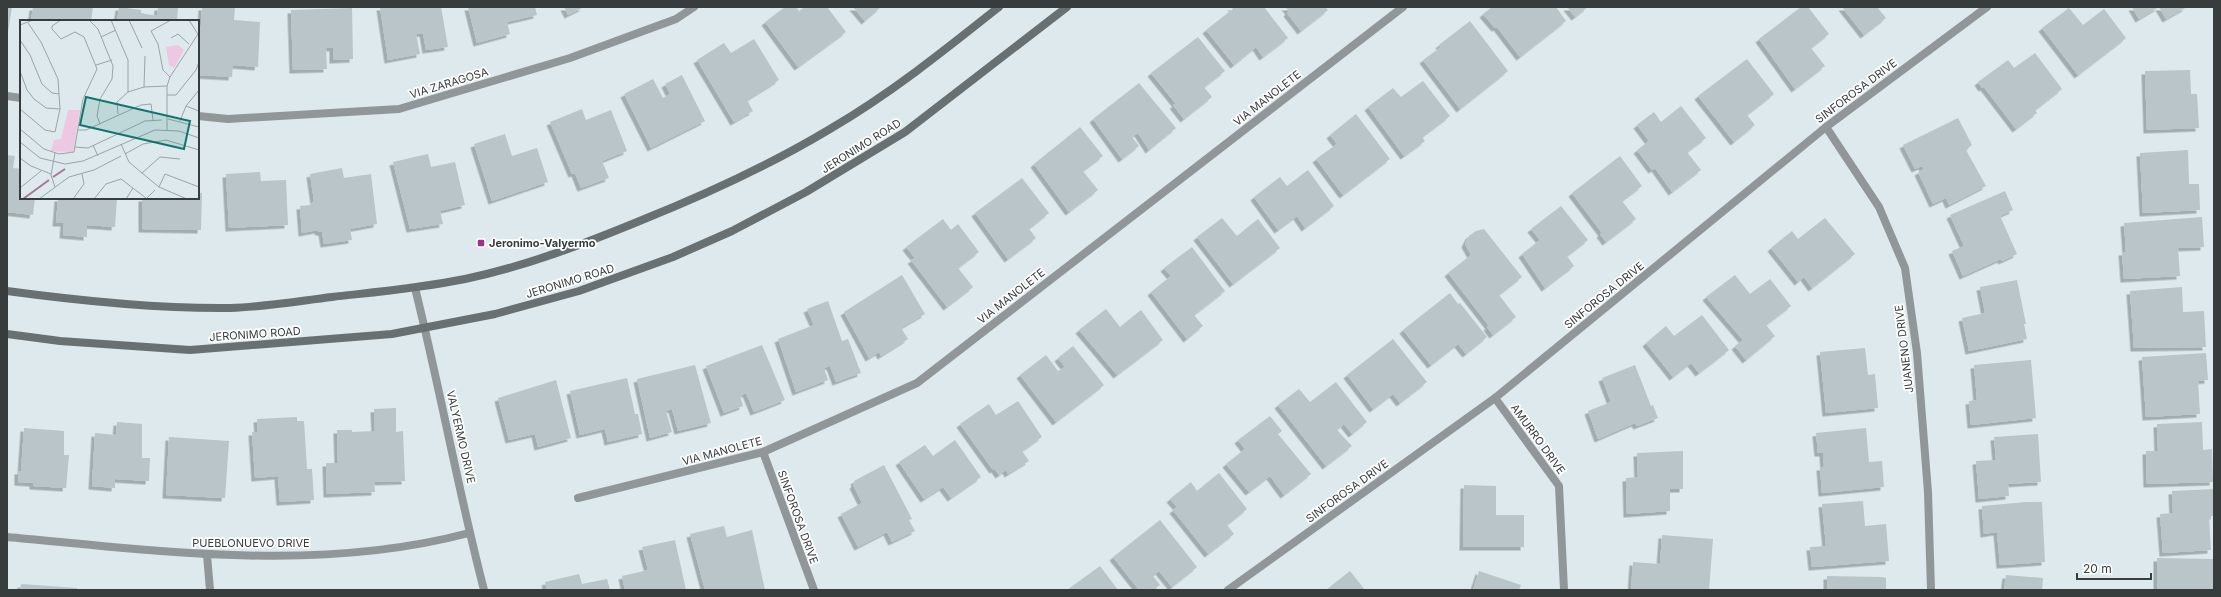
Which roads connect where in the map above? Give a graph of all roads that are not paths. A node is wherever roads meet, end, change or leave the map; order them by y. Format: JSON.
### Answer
{"nodes":[{"id":1,"x":694,"y":7,"type":"edge"},
{"id":2,"x":999,"y":7,"type":"edge"},
{"id":3,"x":1067,"y":7,"type":"edge"},
{"id":4,"x":1403,"y":7,"type":"edge"},
{"id":5,"x":1987,"y":7,"type":"edge"},
{"id":6,"x":7,"y":96,"type":"edge"},
{"id":7,"x":20,"y":98,"type":"edge"},
{"id":8,"x":199,"y":116,"type":"edge"},
{"id":9,"x":1826,"y":127,"type":"junction"},
{"id":10,"x":415,"y":288,"type":"junction"},
{"id":11,"x":7,"y":291,"type":"edge"},
{"id":12,"x":425,"y":328,"type":"junction"},
{"id":13,"x":7,"y":334,"type":"edge"},
{"id":14,"x":1495,"y":398,"type":"junction"},
{"id":15,"x":762,"y":452,"type":"junction"},
{"id":16,"x":578,"y":498,"type":"dead end"},
{"id":17,"x":469,"y":533,"type":"junction"},
{"id":18,"x":7,"y":537,"type":"edge"},
{"id":19,"x":207,"y":555,"type":"junction"},
{"id":20,"x":210,"y":590,"type":"edge"},
{"id":21,"x":484,"y":590,"type":"edge"},
{"id":22,"x":814,"y":590,"type":"edge"},
{"id":23,"x":1228,"y":590,"type":"edge"},
{"id":24,"x":1564,"y":590,"type":"edge"},
{"id":25,"x":1931,"y":590,"type":"edge"}],
"edges":[{"from":1,"to":8,"type":"street","name":"VIA ZARAGOSA"},
{"from":2,"to":10,"type":"main road"},
{"from":3,"to":12,"type":"main road","name":"JERONIMO ROAD"},
{"from":4,"to":15,"type":"street","name":"VIA MANOLETE"},
{"from":5,"to":9,"type":"street","name":"SINFOROSA DRIVE"},
{"from":6,"to":7,"type":"street"},
{"from":9,"to":14,"type":"street","name":"SINFOROSA DRIVE"},
{"from":9,"to":25,"type":"street","name":"JUANENO DRIVE"},
{"from":10,"to":11,"type":"main road"},
{"from":10,"to":12,"type":"street","name":"VALYERMO DRIVE"},
{"from":12,"to":13,"type":"main road","name":"JERONIMO ROAD"},
{"from":12,"to":17,"type":"street","name":"VALYERMO DRIVE"},
{"from":14,"to":23,"type":"street","name":"SINFOROSA DRIVE"},
{"from":14,"to":24,"type":"street","name":"AMURRO DRIVE"},
{"from":15,"to":16,"type":"street","name":"VIA MANOLETE"},
{"from":15,"to":22,"type":"street","name":"SINFOROSA DRIVE"},
{"from":17,"to":19,"type":"street","name":"PUEBLONUEVO DRIVE"},
{"from":17,"to":21,"type":"street","name":"VALYERMO DRIVE"},
{"from":18,"to":19,"type":"street","name":"PUEBLONUEVO DRIVE"},
{"from":19,"to":20,"type":"street"}]}
